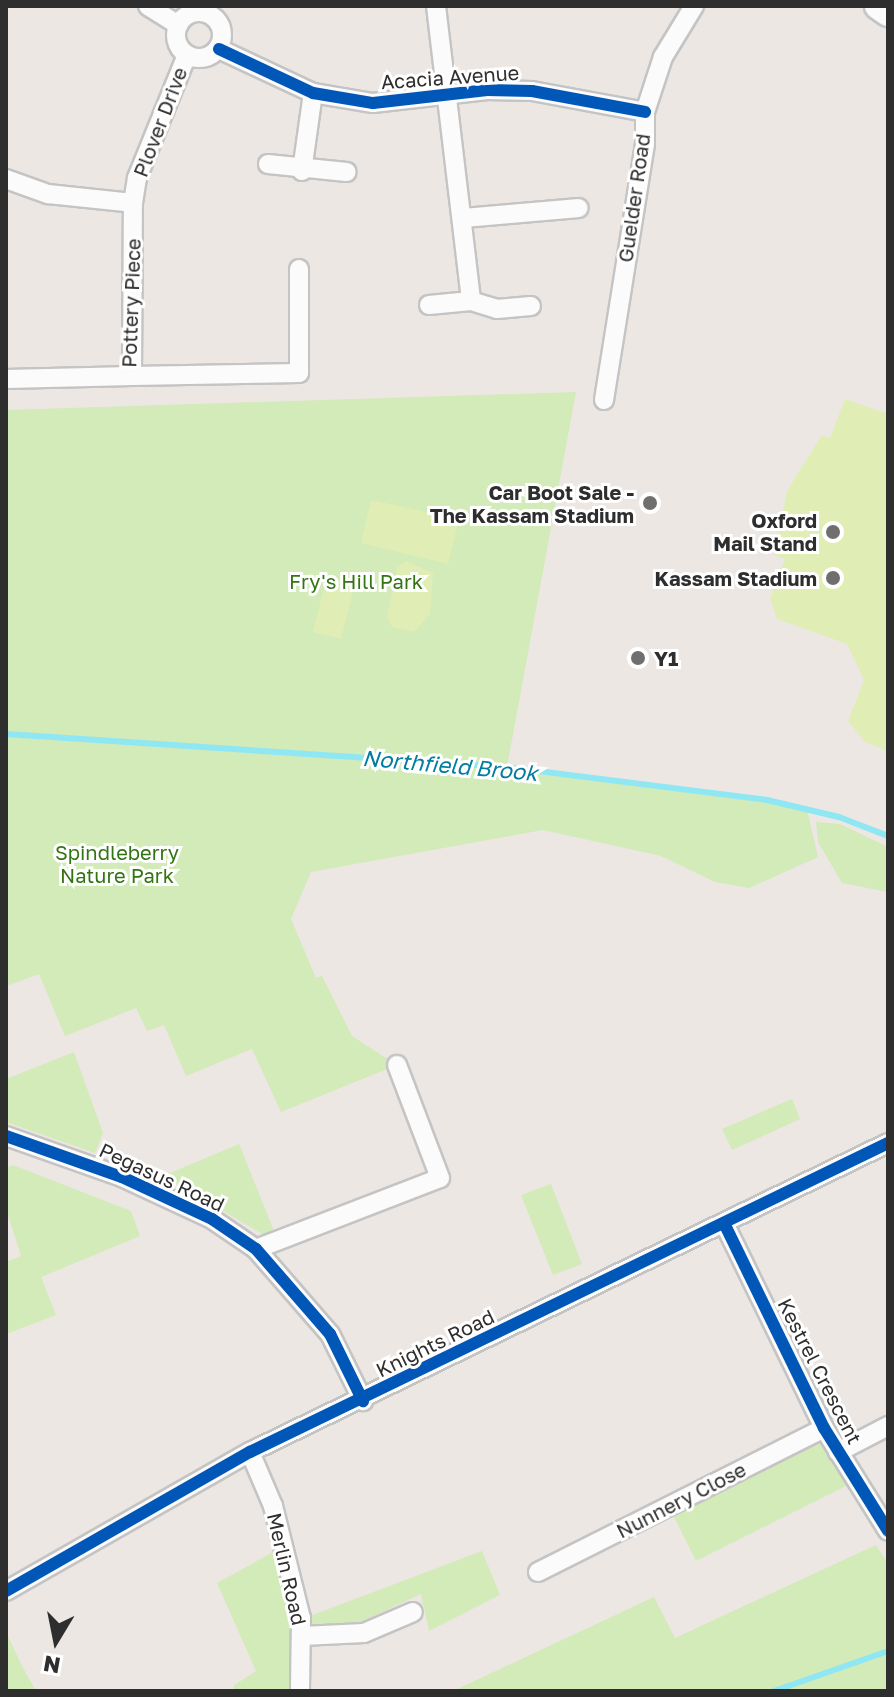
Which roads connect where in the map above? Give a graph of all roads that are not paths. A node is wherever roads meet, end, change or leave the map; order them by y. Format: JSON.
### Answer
{"nodes":[{"id":1,"x":148,"y":6,"type":"edge"},
{"id":2,"x":436,"y":6,"type":"edge"},
{"id":3,"x":694,"y":6,"type":"edge"},
{"id":4,"x":878,"y":6,"type":"edge"},
{"id":5,"x":216,"y":11,"type":"edge"},
{"id":6,"x":888,"y":13,"type":"edge"},
{"id":7,"x":178,"y":25,"type":"junction"},
{"id":8,"x":219,"y":49,"type":"junction"},
{"id":9,"x":187,"y":55,"type":"junction"},
{"id":10,"x":313,"y":93,"type":"junction"},
{"id":11,"x":447,"y":94,"type":"junction"},
{"id":12,"x":645,"y":112,"type":"junction"},
{"id":13,"x":268,"y":164,"type":"dead end"},
{"id":14,"x":302,"y":171,"type":"junction"},
{"id":15,"x":347,"y":172,"type":"dead end"},
{"id":16,"x":6,"y":179,"type":"edge"},
{"id":17,"x":133,"y":203,"type":"junction"},
{"id":18,"x":579,"y":208,"type":"dead end"},
{"id":19,"x":464,"y":218,"type":"junction"},
{"id":20,"x":299,"y":269,"type":"dead end"},
{"id":21,"x":471,"y":301,"type":"junction"},
{"id":22,"x":429,"y":305,"type":"dead end"},
{"id":23,"x":531,"y":306,"type":"dead end"},
{"id":24,"x":132,"y":376,"type":"junction"},
{"id":25,"x":6,"y":379,"type":"edge"},
{"id":26,"x":604,"y":400,"type":"dead end"},
{"id":27,"x":397,"y":1065,"type":"dead end"},
{"id":28,"x":6,"y":1136,"type":"edge"},
{"id":29,"x":888,"y":1143,"type":"edge"},
{"id":30,"x":724,"y":1223,"type":"junction"},
{"id":31,"x":256,"y":1249,"type":"junction"},
{"id":32,"x":363,"y":1401,"type":"junction"},
{"id":33,"x":888,"y":1426,"type":"edge"},
{"id":34,"x":824,"y":1428,"type":"junction"},
{"id":35,"x":250,"y":1452,"type":"junction"},
{"id":36,"x":838,"y":1452,"type":"junction"},
{"id":37,"x":888,"y":1531,"type":"edge"},
{"id":38,"x":538,"y":1572,"type":"dead end"},
{"id":39,"x":6,"y":1591,"type":"edge"},
{"id":40,"x":413,"y":1612,"type":"dead end"},
{"id":41,"x":302,"y":1636,"type":"junction"},
{"id":42,"x":300,"y":1691,"type":"edge"}],
"edges":[{"from":1,"to":7,"type":"street"},
{"from":2,"to":11,"type":"street"},
{"from":3,"to":12,"type":"street","name":"Guelder Road"},
{"from":4,"to":6,"type":"street"},
{"from":5,"to":7,"type":"street"},
{"from":5,"to":8,"type":"street"},
{"from":7,"to":9,"type":"street"},
{"from":8,"to":9,"type":"street"},
{"from":8,"to":10,"type":"street","name":"Acacia Avenue"},
{"from":9,"to":17,"type":"street","name":"Plover Drive"},
{"from":10,"to":11,"type":"street","name":"Acacia Avenue"},
{"from":10,"to":14,"type":"street"},
{"from":11,"to":12,"type":"street","name":"Acacia Avenue"},
{"from":11,"to":19,"type":"street"},
{"from":12,"to":26,"type":"street","name":"Guelder Road"},
{"from":13,"to":14,"type":"street"},
{"from":14,"to":15,"type":"street"},
{"from":16,"to":17,"type":"street","name":"Plover Drive"},
{"from":17,"to":24,"type":"street","name":"Pottery Piece"},
{"from":18,"to":19,"type":"street"},
{"from":19,"to":21,"type":"street"},
{"from":20,"to":24,"type":"street"},
{"from":21,"to":22,"type":"street"},
{"from":21,"to":23,"type":"street"},
{"from":24,"to":25,"type":"street","name":"Pottery Piece"},
{"from":27,"to":31,"type":"street"},
{"from":28,"to":31,"type":"street","name":"Pegasus Road"},
{"from":29,"to":30,"type":"street","name":"Knights Road"},
{"from":30,"to":32,"type":"street","name":"Knights Road"},
{"from":30,"to":34,"type":"street","name":"Kestrel Crescent"},
{"from":31,"to":32,"type":"street","name":"Pegasus Road"},
{"from":32,"to":35,"type":"street","name":"Knights Road"},
{"from":33,"to":36,"type":"street"},
{"from":34,"to":36,"type":"street","name":"Kestrel Crescent"},
{"from":34,"to":38,"type":"street","name":"Nunnery Close"},
{"from":35,"to":39,"type":"street","name":"Knights Road"},
{"from":35,"to":41,"type":"street","name":"Merlin Road"},
{"from":36,"to":37,"type":"street","name":"Kestrel Crescent"},
{"from":40,"to":41,"type":"street"},
{"from":41,"to":42,"type":"street","name":"Merlin Road"}]}
